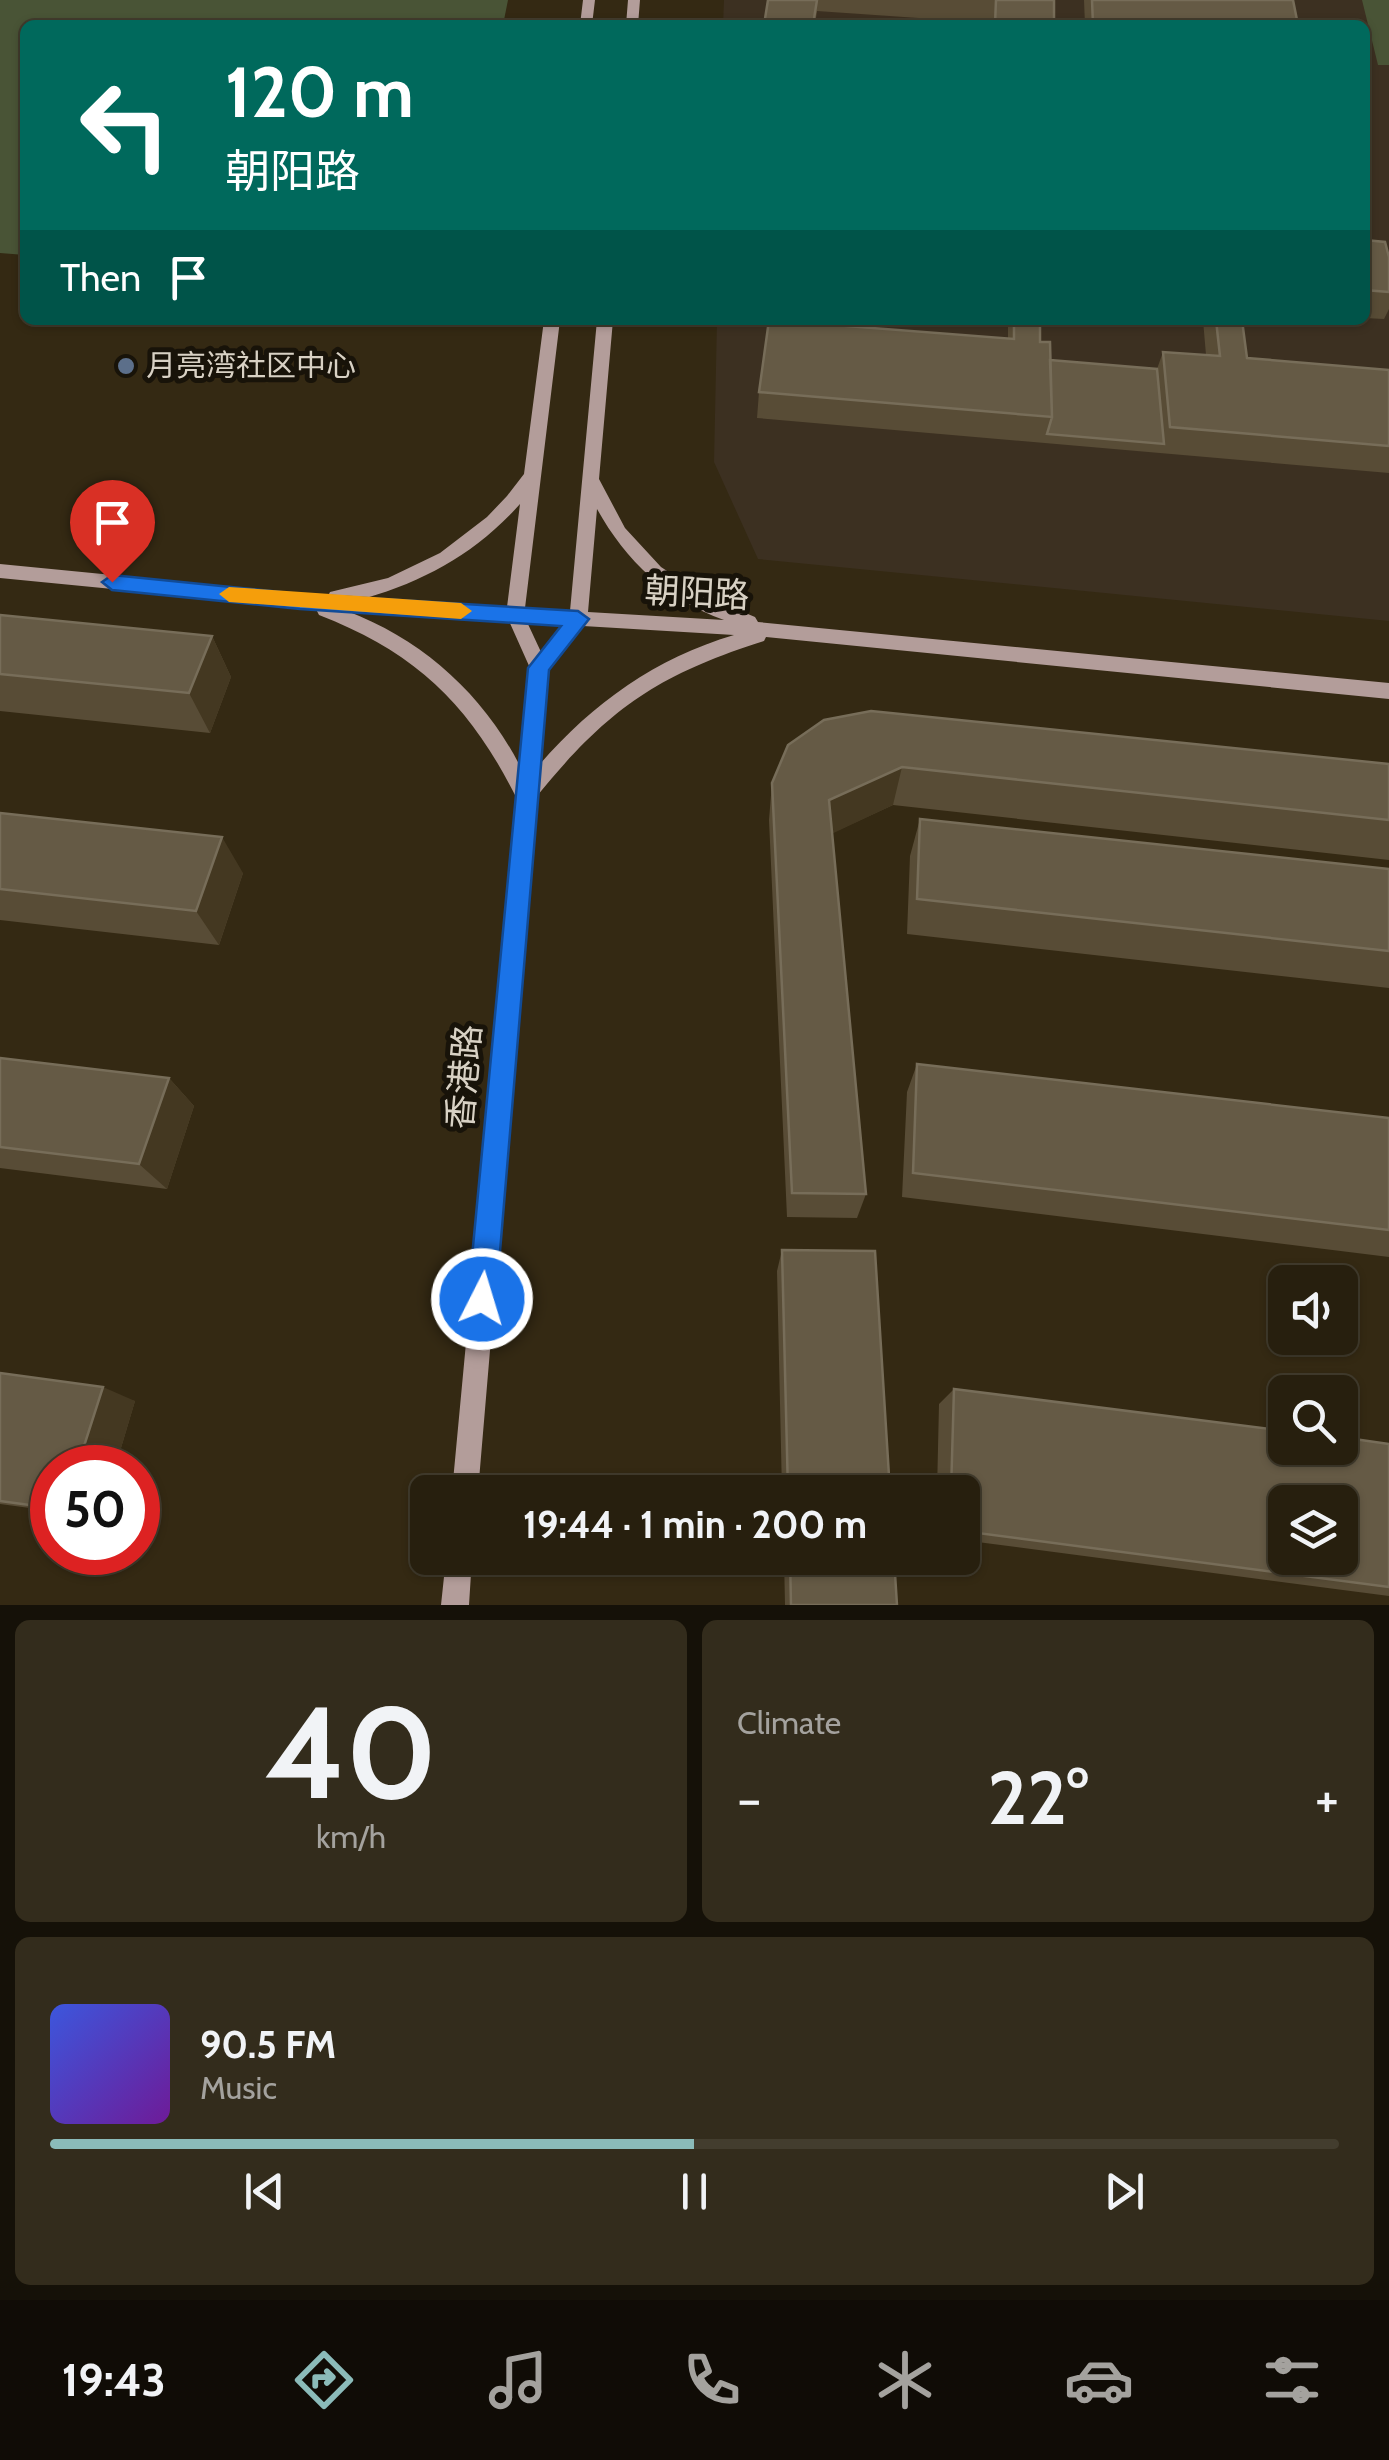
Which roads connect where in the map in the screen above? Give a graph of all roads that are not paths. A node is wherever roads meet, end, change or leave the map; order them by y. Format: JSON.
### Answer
{"nodes":[{"id":1,"x":551,"y":325,"type":"edge"},
{"id":2,"x":606,"y":325,"type":"edge"},
{"id":3,"x":534,"y":472,"type":"junction"},
{"id":4,"x":592,"y":473,"type":"junction"},
{"id":5,"x":0,"y":571,"type":"edge"},
{"id":6,"x":300,"y":602,"type":"junction"},
{"id":7,"x":515,"y":615,"type":"junction"},
{"id":8,"x":578,"y":619,"type":"junction"},
{"id":9,"x":780,"y":631,"type":"junction"},
{"id":10,"x":538,"y":668,"type":"junction"},
{"id":11,"x":1389,"y":691,"type":"edge"},
{"id":12,"x":526,"y":796,"type":"junction"},
{"id":13,"x":466,"y":1475,"type":"edge"},
{"id":14,"x":458,"y":1575,"type":"edge"},
{"id":15,"x":455,"y":1605,"type":"edge"}],
"edges":[{"from":1,"to":3,"type":"main road"},
{"from":2,"to":4,"type":"main road"},
{"from":3,"to":6,"type":"main road"},
{"from":3,"to":7,"type":"main road"},
{"from":4,"to":8,"type":"main road"},
{"from":4,"to":9,"type":"main road"},
{"from":5,"to":6,"type":"main road","name":"朝阳路"},
{"from":6,"to":7,"type":"main road","name":"朝阳路"},
{"from":6,"to":12,"type":"main road"},
{"from":7,"to":8,"type":"main road","name":"朝阳路"},
{"from":7,"to":10,"type":"main road","name":"香港路"},
{"from":8,"to":9,"type":"main road","name":"朝阳路"},
{"from":8,"to":10,"type":"main road"},
{"from":9,"to":11,"type":"main road","name":"朝阳路"},
{"from":9,"to":12,"type":"main road"},
{"from":10,"to":12,"type":"main road","name":"香港路"},
{"from":12,"to":13,"type":"main road","name":"香港路"},
{"from":14,"to":15,"type":"main road"}]}
